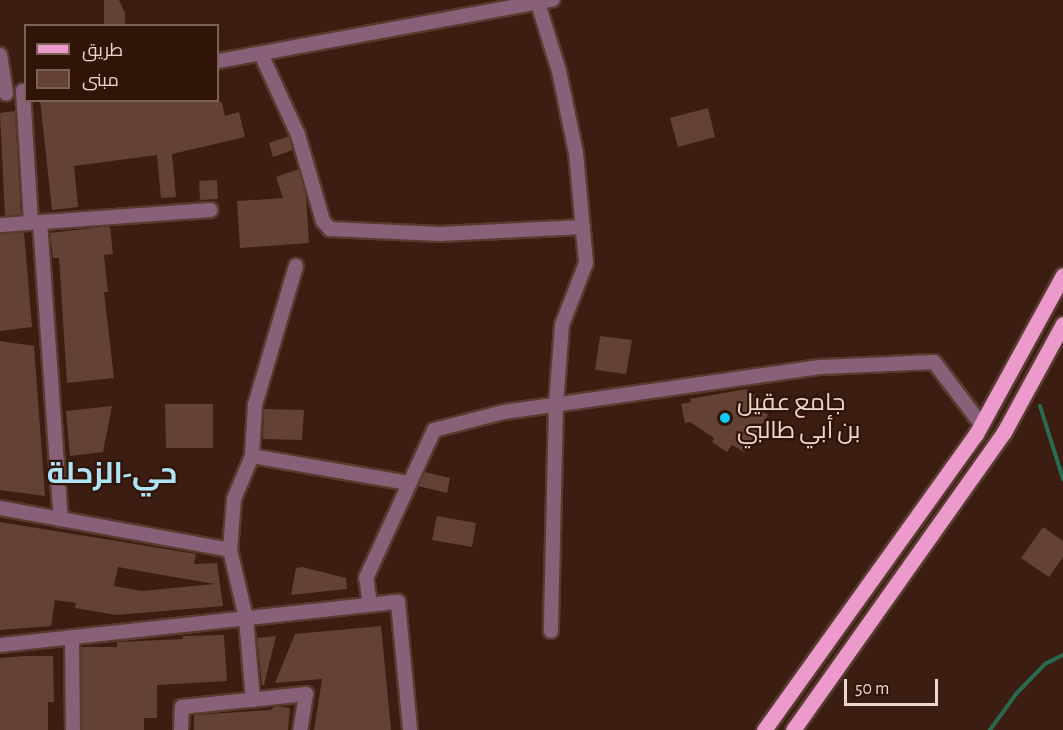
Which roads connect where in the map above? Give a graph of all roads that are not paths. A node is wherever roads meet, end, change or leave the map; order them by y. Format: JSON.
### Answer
{"nodes":[{"id":1,"x":552,"y":0,"type":"edge"},
{"id":2,"x":538,"y":2,"type":"edge"},
{"id":3,"x":261,"y":54,"type":"junction"},
{"id":4,"x":0,"y":55,"type":"edge"},
{"id":5,"x":219,"y":61,"type":"edge"},
{"id":6,"x":24,"y":91,"type":"edge"},
{"id":7,"x":3,"y":95,"type":"edge"},
{"id":8,"x":25,"y":102,"type":"edge"},
{"id":9,"x":210,"y":210,"type":"dead end"},
{"id":10,"x":36,"y":222,"type":"junction"},
{"id":11,"x":0,"y":225,"type":"edge"},
{"id":12,"x":583,"y":227,"type":"junction"},
{"id":13,"x":296,"y":266,"type":"dead end"},
{"id":14,"x":1063,"y":275,"type":"edge"},
{"id":15,"x":1062,"y":329,"type":"edge"},
{"id":16,"x":556,"y":405,"type":"junction"},
{"id":17,"x":981,"y":424,"type":"junction"},
{"id":18,"x":252,"y":456,"type":"junction"},
{"id":19,"x":409,"y":483,"type":"junction"},
{"id":20,"x":0,"y":508,"type":"edge"},
{"id":21,"x":61,"y":519,"type":"junction"},
{"id":22,"x":230,"y":550,"type":"junction"},
{"id":23,"x":370,"y":605,"type":"junction"},
{"id":24,"x":246,"y":618,"type":"junction"},
{"id":25,"x":551,"y":631,"type":"dead end"},
{"id":26,"x":72,"y":637,"type":"junction"},
{"id":27,"x":0,"y":645,"type":"edge"},
{"id":28,"x":253,"y":699,"type":"junction"},
{"id":29,"x":73,"y":730,"type":"edge"},
{"id":30,"x":181,"y":730,"type":"edge"},
{"id":31,"x":300,"y":730,"type":"edge"},
{"id":32,"x":410,"y":730,"type":"edge"},
{"id":33,"x":764,"y":730,"type":"edge"},
{"id":34,"x":793,"y":730,"type":"edge"}],
"edges":[{"from":1,"to":2,"type":"street"},
{"from":2,"to":3,"type":"street"},
{"from":2,"to":12,"type":"street"},
{"from":3,"to":5,"type":"street"},
{"from":3,"to":12,"type":"street"},
{"from":4,"to":7,"type":"street"},
{"from":6,"to":7,"type":"street"},
{"from":8,"to":10,"type":"street"},
{"from":9,"to":10,"type":"street"},
{"from":10,"to":11,"type":"street"},
{"from":10,"to":21,"type":"street"},
{"from":12,"to":16,"type":"street"},
{"from":13,"to":18,"type":"street"},
{"from":14,"to":17,"type":"main road"},
{"from":15,"to":34,"type":"main road"},
{"from":16,"to":17,"type":"street"},
{"from":16,"to":19,"type":"street"},
{"from":16,"to":25,"type":"street"},
{"from":17,"to":33,"type":"main road"},
{"from":18,"to":19,"type":"street"},
{"from":18,"to":22,"type":"street"},
{"from":19,"to":23,"type":"street"},
{"from":20,"to":21,"type":"street"},
{"from":21,"to":22,"type":"street"},
{"from":22,"to":24,"type":"street"},
{"from":23,"to":24,"type":"street"},
{"from":23,"to":32,"type":"street"},
{"from":24,"to":26,"type":"street"},
{"from":24,"to":28,"type":"street"},
{"from":26,"to":27,"type":"street"},
{"from":26,"to":29,"type":"street"},
{"from":28,"to":30,"type":"street"},
{"from":28,"to":31,"type":"street"}]}
